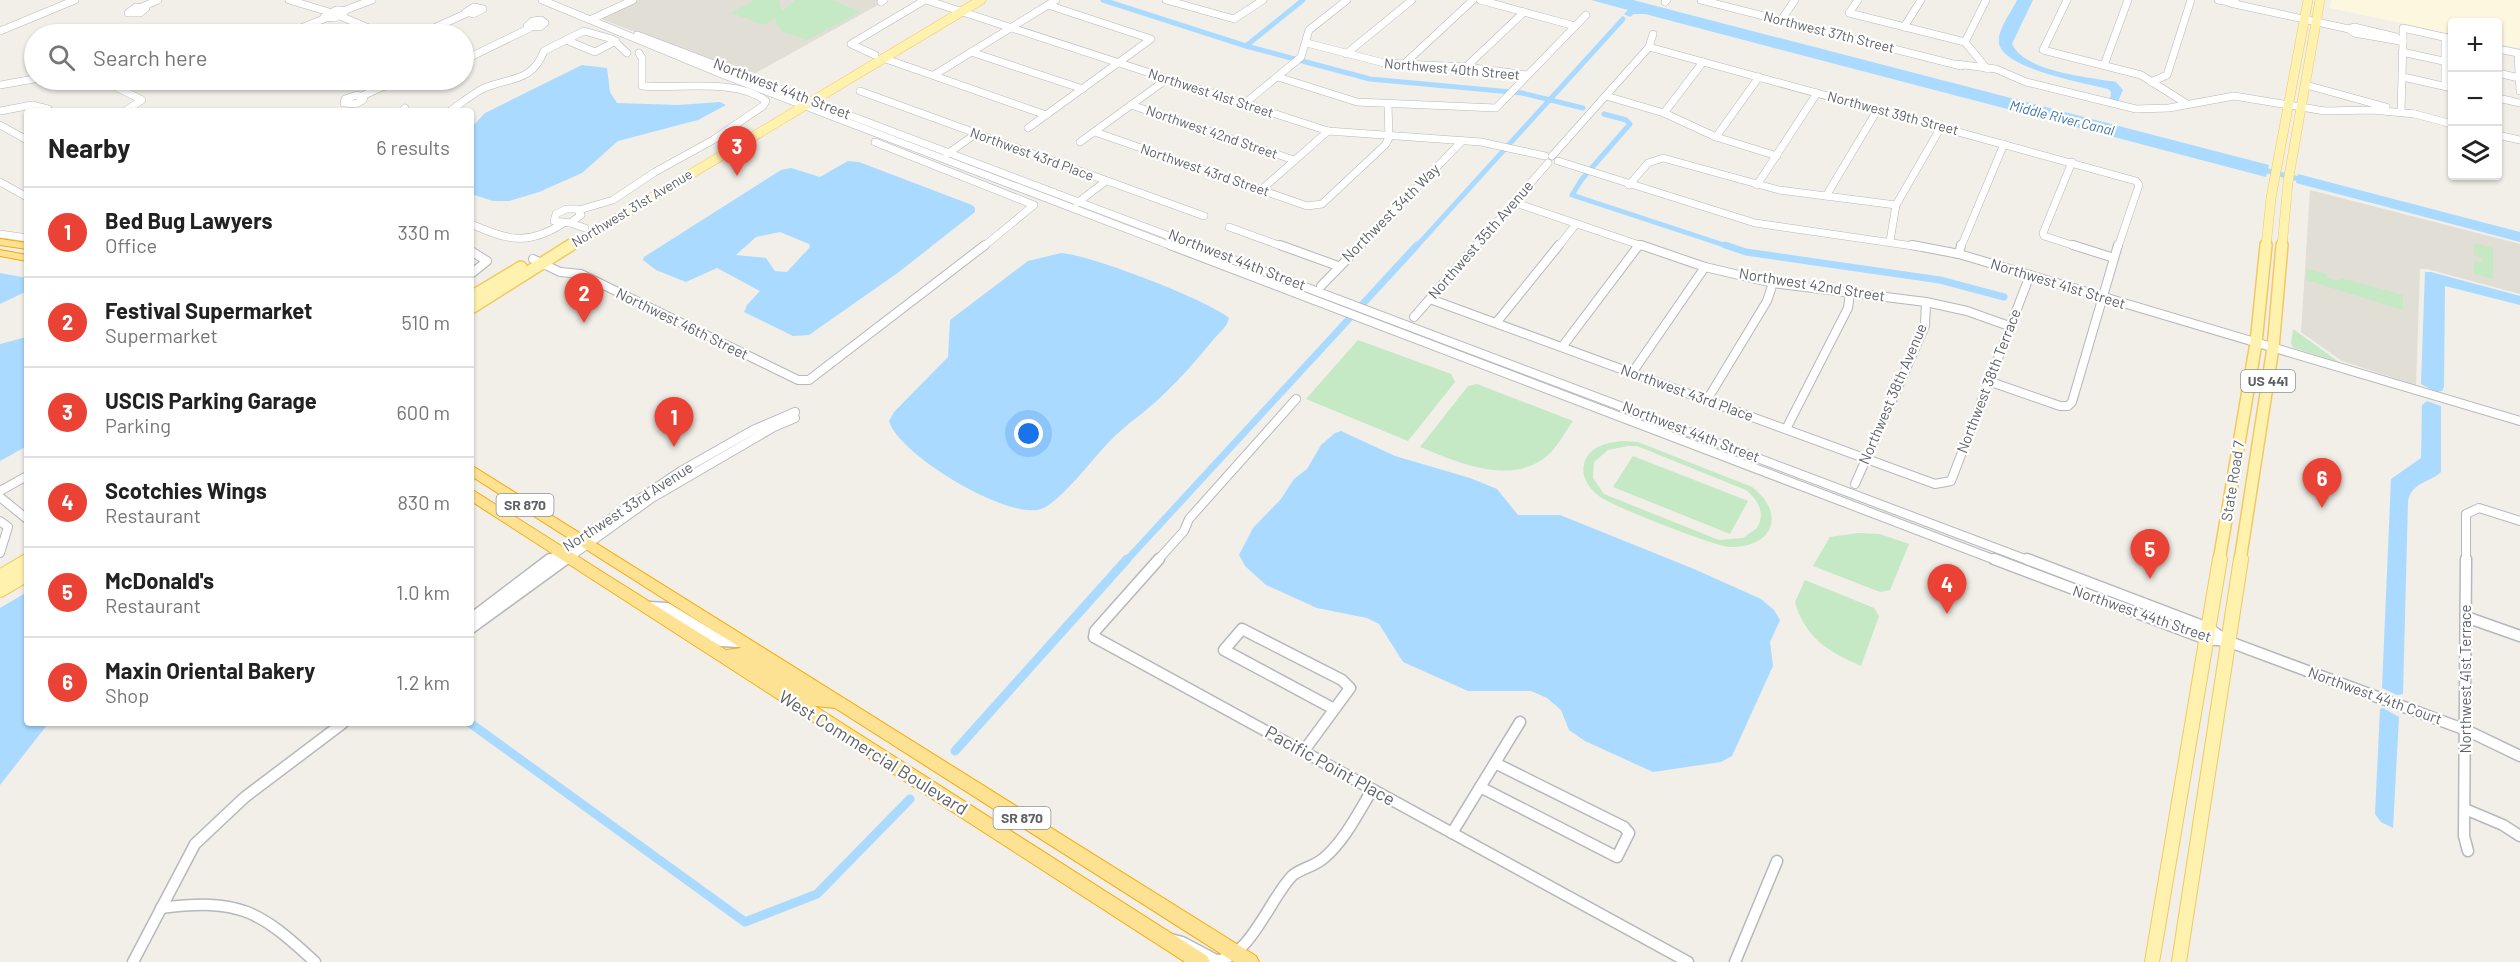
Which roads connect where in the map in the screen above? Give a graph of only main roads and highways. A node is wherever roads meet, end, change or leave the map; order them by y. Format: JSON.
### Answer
{"nodes":[{"id":1,"x":969,"y":0,"type":"edge"},
{"id":2,"x":981,"y":0,"type":"edge"},
{"id":3,"x":2308,"y":0,"type":"edge"},
{"id":4,"x":2320,"y":0,"type":"edge"},
{"id":5,"x":958,"y":10,"type":"junction"},
{"id":6,"x":804,"y":101,"type":"junction"},
{"id":7,"x":2266,"y":240,"type":"junction"},
{"id":8,"x":0,"y":242,"type":"edge"},
{"id":9,"x":24,"y":246,"type":"edge"},
{"id":10,"x":0,"y":253,"type":"edge"},
{"id":11,"x":2281,"y":254,"type":"junction"},
{"id":12,"x":24,"y":257,"type":"edge"},
{"id":13,"x":537,"y":261,"type":"junction"},
{"id":14,"x":474,"y":295,"type":"edge"},
{"id":15,"x":474,"y":306,"type":"edge"},
{"id":16,"x":2239,"y":446,"type":"junction"},
{"id":17,"x":474,"y":472,"type":"edge"},
{"id":18,"x":2234,"y":476,"type":"junction"},
{"id":19,"x":2252,"y":479,"type":"junction"},
{"id":20,"x":474,"y":496,"type":"edge"},
{"id":21,"x":2246,"y":521,"type":"junction"},
{"id":22,"x":24,"y":563,"type":"edge"},
{"id":23,"x":24,"y":576,"type":"edge"},
{"id":24,"x":0,"y":577,"type":"edge"},
{"id":25,"x":0,"y":590,"type":"edge"},
{"id":26,"x":722,"y":656,"type":"junction"},
{"id":27,"x":844,"y":706,"type":"junction"},
{"id":28,"x":1243,"y":957,"type":"edge"},
{"id":29,"x":1201,"y":962,"type":"edge"},
{"id":30,"x":2152,"y":962,"type":"edge"},
{"id":31,"x":2179,"y":962,"type":"edge"}],
"edges":[{"from":1,"to":5,"type":"main road","name":"Northwest 31st Avenue"},
{"from":2,"to":5,"type":"main road","name":"Northwest 31st Avenue"},
{"from":3,"to":7,"type":"main road","name":"State Road 7","number":"US 441"},
{"from":4,"to":11,"type":"main road","name":"State Road 7","number":"US 441"},
{"from":5,"to":6,"type":"main road","name":"Northwest 31st Avenue"},
{"from":6,"to":13,"type":"main road","name":"Northwest 31st Avenue"},
{"from":6,"to":13,"type":"main road","name":"Northwest 31st Avenue"},
{"from":7,"to":11,"type":"main road"},
{"from":7,"to":16,"type":"main road","name":"State Road 7","number":"US 441"},
{"from":8,"to":9,"type":"highway"},
{"from":10,"to":12,"type":"highway"},
{"from":11,"to":19,"type":"main road","name":"State Road 7","number":"US 441"},
{"from":13,"to":14,"type":"main road","name":"Northwest 31st Avenue"},
{"from":13,"to":15,"type":"main road","name":"Northwest 31st Avenue"},
{"from":16,"to":18,"type":"main road","name":"State Road 7","number":"US 441"},
{"from":16,"to":19,"type":"main road"},
{"from":17,"to":27,"type":"highway","name":"West Commercial Boulevard","number":"SR 870"},
{"from":18,"to":21,"type":"main road"},
{"from":18,"to":30,"type":"main road","name":"State Road 7","number":"US 441"},
{"from":19,"to":21,"type":"main road","name":"State Road 7","number":"US 441"},
{"from":20,"to":26,"type":"highway","name":"West Commercial Boulevard","number":"SR 870"},
{"from":21,"to":31,"type":"main road","name":"State Road 7","number":"US 441"},
{"from":22,"to":24,"type":"main road"},
{"from":23,"to":25,"type":"main road"},
{"from":26,"to":27,"type":"highway"},
{"from":26,"to":29,"type":"highway","name":"West Commercial Boulevard","number":"SR 870"},
{"from":27,"to":28,"type":"highway","name":"West Commercial Boulevard","number":"SR 870"}]}
